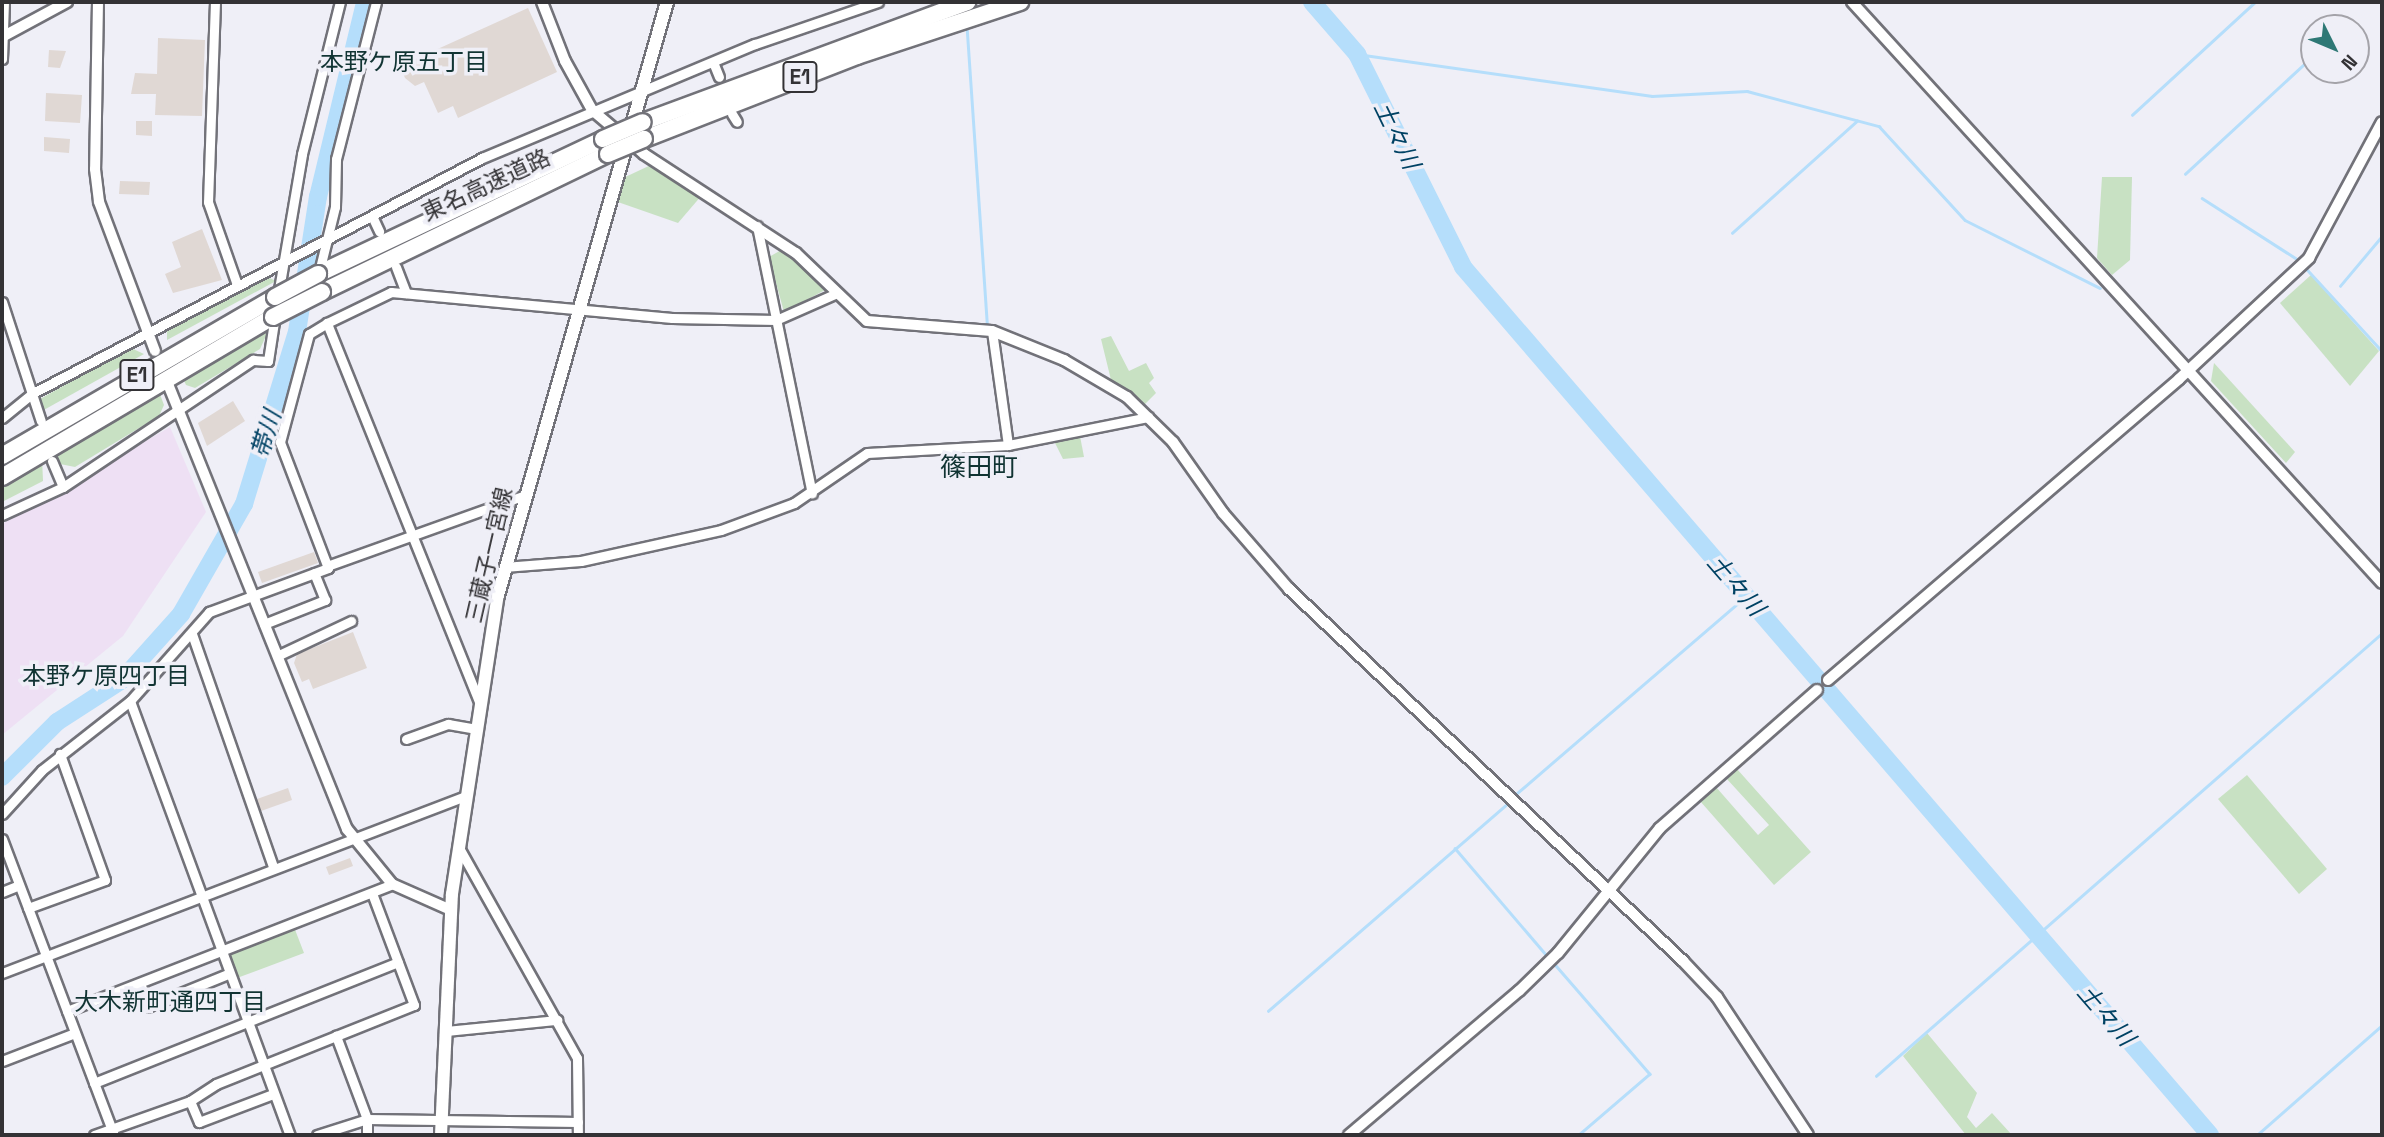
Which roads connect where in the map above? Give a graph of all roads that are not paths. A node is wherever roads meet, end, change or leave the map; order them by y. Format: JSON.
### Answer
{"nodes":[{"id":1,"x":4,"y":2,"type":"edge"},
{"id":2,"x":67,"y":2,"type":"edge"},
{"id":3,"x":98,"y":2,"type":"edge"},
{"id":4,"x":215,"y":2,"type":"edge"},
{"id":5,"x":340,"y":2,"type":"edge"},
{"id":6,"x":376,"y":2,"type":"edge"},
{"id":7,"x":541,"y":2,"type":"edge"},
{"id":8,"x":667,"y":2,"type":"edge"},
{"id":9,"x":878,"y":2,"type":"edge"},
{"id":10,"x":1020,"y":2,"type":"edge"},
{"id":11,"x":1852,"y":2,"type":"edge"},
{"id":12,"x":960,"y":10,"type":"edge"},
{"id":13,"x":2,"y":36,"type":"edge"},
{"id":14,"x":2,"y":59,"type":"edge"},
{"id":15,"x":713,"y":62,"type":"junction"},
{"id":16,"x":719,"y":77,"type":"dead end"},
{"id":17,"x":639,"y":91,"type":"junction"},
{"id":18,"x":592,"y":110,"type":"junction"},
{"id":19,"x":2382,"y":122,"type":"edge"},
{"id":20,"x":627,"y":138,"type":"junction"},
{"id":21,"x":606,"y":147,"type":"junction"},
{"id":22,"x":372,"y":216,"type":"junction"},
{"id":23,"x":756,"y":224,"type":"junction"},
{"id":24,"x":379,"y":231,"type":"dead end"},
{"id":25,"x":327,"y":238,"type":"junction"},
{"id":26,"x":286,"y":259,"type":"junction"},
{"id":27,"x":396,"y":267,"type":"dead end"},
{"id":28,"x":318,"y":274,"type":"junction"},
{"id":29,"x":237,"y":285,"type":"junction"},
{"id":30,"x":406,"y":293,"type":"junction"},
{"id":31,"x":837,"y":293,"type":"junction"},
{"id":32,"x":2,"y":302,"type":"edge"},
{"id":33,"x":576,"y":309,"type":"junction"},
{"id":34,"x":776,"y":320,"type":"junction"},
{"id":35,"x":327,"y":323,"type":"junction"},
{"id":36,"x":992,"y":331,"type":"junction"},
{"id":37,"x":148,"y":332,"type":"junction"},
{"id":38,"x":155,"y":351,"type":"dead end"},
{"id":39,"x":2190,"y":369,"type":"junction"},
{"id":40,"x":169,"y":384,"type":"dead end"},
{"id":41,"x":33,"y":393,"type":"junction"},
{"id":42,"x":179,"y":409,"type":"junction"},
{"id":43,"x":1148,"y":417,"type":"junction"},
{"id":44,"x":2,"y":418,"type":"edge"},
{"id":45,"x":41,"y":421,"type":"dead end"},
{"id":46,"x":1008,"y":445,"type":"junction"},
{"id":47,"x":2,"y":456,"type":"edge"},
{"id":48,"x":52,"y":461,"type":"dead end"},
{"id":49,"x":2,"y":477,"type":"edge"},
{"id":50,"x":63,"y":487,"type":"junction"},
{"id":51,"x":812,"y":493,"type":"junction"},
{"id":52,"x":523,"y":496,"type":"junction"},
{"id":53,"x":2,"y":515,"type":"edge"},
{"id":54,"x":412,"y":536,"type":"junction"},
{"id":55,"x":327,"y":566,"type":"junction"},
{"id":56,"x":504,"y":567,"type":"junction"},
{"id":57,"x":314,"y":573,"type":"junction"},
{"id":58,"x":2382,"y":583,"type":"edge"},
{"id":59,"x":253,"y":597,"type":"junction"},
{"id":60,"x":351,"y":621,"type":"dead end"},
{"id":61,"x":264,"y":624,"type":"junction"},
{"id":62,"x":191,"y":634,"type":"junction"},
{"id":63,"x":277,"y":656,"type":"junction"},
{"id":64,"x":1828,"y":680,"type":"joint"},
{"id":65,"x":1817,"y":690,"type":"joint"},
{"id":66,"x":130,"y":701,"type":"junction"},
{"id":67,"x":481,"y":705,"type":"junction"},
{"id":68,"x":477,"y":729,"type":"junction"},
{"id":69,"x":406,"y":739,"type":"dead end"},
{"id":70,"x":60,"y":754,"type":"junction"},
{"id":71,"x":464,"y":797,"type":"junction"},
{"id":72,"x":2,"y":814,"type":"edge"},
{"id":73,"x":352,"y":837,"type":"junction"},
{"id":74,"x":2,"y":839,"type":"edge"},
{"id":75,"x":458,"y":846,"type":"junction"},
{"id":76,"x":273,"y":866,"type":"junction"},
{"id":77,"x":392,"y":884,"type":"junction"},
{"id":78,"x":19,"y":885,"type":"junction"},
{"id":79,"x":1608,"y":891,"type":"junction"},
{"id":80,"x":2,"y":892,"type":"edge"},
{"id":81,"x":372,"y":893,"type":"junction"},
{"id":82,"x":199,"y":896,"type":"junction"},
{"id":83,"x":28,"y":908,"type":"junction"},
{"id":84,"x":451,"y":910,"type":"junction"},
{"id":85,"x":220,"y":950,"type":"junction"},
{"id":86,"x":46,"y":956,"type":"junction"},
{"id":87,"x":398,"y":962,"type":"junction"},
{"id":88,"x":2,"y":973,"type":"edge"},
{"id":89,"x":228,"y":974,"type":"junction"},
{"id":90,"x":141,"y":983,"type":"junction"},
{"id":91,"x":67,"y":1011,"type":"junction"},
{"id":92,"x":246,"y":1020,"type":"junction"},
{"id":93,"x":557,"y":1020,"type":"junction"},
{"id":94,"x":446,"y":1031,"type":"junction"},
{"id":95,"x":75,"y":1033,"type":"junction"},
{"id":96,"x":336,"y":1036,"type":"junction"},
{"id":97,"x":2,"y":1061,"type":"edge"},
{"id":98,"x":262,"y":1067,"type":"junction"},
{"id":99,"x":94,"y":1083,"type":"junction"},
{"id":100,"x":273,"y":1094,"type":"junction"},
{"id":101,"x":190,"y":1101,"type":"junction"},
{"id":102,"x":367,"y":1119,"type":"junction"},
{"id":103,"x":442,"y":1119,"type":"junction"},
{"id":104,"x":578,"y":1122,"type":"junction"},
{"id":105,"x":113,"y":1132,"type":"edge"},
{"id":106,"x":94,"y":1135,"type":"edge"},
{"id":107,"x":290,"y":1135,"type":"edge"},
{"id":108,"x":317,"y":1135,"type":"edge"},
{"id":109,"x":367,"y":1135,"type":"edge"},
{"id":110,"x":441,"y":1135,"type":"edge"},
{"id":111,"x":578,"y":1135,"type":"edge"},
{"id":112,"x":1349,"y":1135,"type":"edge"},
{"id":113,"x":1808,"y":1135,"type":"edge"}],
"edges":[{"from":1,"to":13,"type":"street"},
{"from":2,"to":13,"type":"street"},
{"from":3,"to":37,"type":"street"},
{"from":4,"to":29,"type":"street"},
{"from":5,"to":26,"type":"street"},
{"from":6,"to":25,"type":"street"},
{"from":7,"to":18,"type":"street"},
{"from":8,"to":17,"type":"main road","name":"三蔵子一宮線"},
{"from":9,"to":15,"type":"street"},
{"from":10,"to":12,"type":"highway","name":"東名高速道路","number":"E1"},
{"from":11,"to":39,"type":"street"},
{"from":12,"to":21,"type":"highway","name":"東名高速道路","number":"E1","bridge":true},
{"from":13,"to":14,"type":"street"},
{"from":15,"to":16,"type":"street"},
{"from":15,"to":17,"type":"street"},
{"from":17,"to":18,"type":"street"},
{"from":17,"to":20,"type":"main road","name":"三蔵子一宮線"},
{"from":18,"to":20,"type":"street"},
{"from":18,"to":22,"type":"street"},
{"from":19,"to":39,"type":"street"},
{"from":20,"to":23,"type":"street"},
{"from":20,"to":33,"type":"main road","name":"三蔵子一宮線"},
{"from":21,"to":28,"type":"highway","name":"東名高速道路","number":"E1"},
{"from":21,"to":49,"type":"highway","name":"東名高速道路","number":"E1","bridge":true},
{"from":22,"to":24,"type":"street"},
{"from":22,"to":25,"type":"street"},
{"from":23,"to":31,"type":"street"},
{"from":23,"to":34,"type":"street"},
{"from":25,"to":26,"type":"street"},
{"from":25,"to":28,"type":"street"},
{"from":26,"to":29,"type":"street"},
{"from":26,"to":42,"type":"street"},
{"from":27,"to":30,"type":"street"},
{"from":28,"to":47,"type":"highway","name":"東名高速道路","number":"E1","bridge":true},
{"from":29,"to":37,"type":"street"},
{"from":30,"to":33,"type":"street"},
{"from":30,"to":35,"type":"street"},
{"from":31,"to":34,"type":"street"},
{"from":31,"to":36,"type":"street"},
{"from":32,"to":41,"type":"street"},
{"from":33,"to":34,"type":"street"},
{"from":33,"to":52,"type":"main road","name":"三蔵子一宮線"},
{"from":34,"to":51,"type":"street"},
{"from":35,"to":54,"type":"street"},
{"from":35,"to":55,"type":"street"},
{"from":36,"to":43,"type":"street"},
{"from":36,"to":46,"type":"street"},
{"from":37,"to":38,"type":"street"},
{"from":37,"to":41,"type":"street"},
{"from":39,"to":58,"type":"street"},
{"from":39,"to":64,"type":"street"},
{"from":40,"to":42,"type":"street"},
{"from":41,"to":44,"type":"street"},
{"from":41,"to":45,"type":"street"},
{"from":42,"to":50,"type":"street"},
{"from":42,"to":59,"type":"street"},
{"from":43,"to":46,"type":"street"},
{"from":43,"to":79,"type":"street"},
{"from":46,"to":51,"type":"street"},
{"from":48,"to":50,"type":"street"},
{"from":50,"to":53,"type":"street"},
{"from":51,"to":56,"type":"street"},
{"from":52,"to":54,"type":"street"},
{"from":52,"to":56,"type":"main road","name":"三蔵子一宮線"},
{"from":54,"to":55,"type":"street"},
{"from":54,"to":67,"type":"street"},
{"from":55,"to":57,"type":"street"},
{"from":56,"to":67,"type":"main road","name":"三蔵子一宮線"},
{"from":57,"to":59,"type":"street"},
{"from":57,"to":61,"type":"street"},
{"from":59,"to":61,"type":"street"},
{"from":59,"to":62,"type":"street"},
{"from":60,"to":63,"type":"street"},
{"from":61,"to":63,"type":"street"},
{"from":62,"to":66,"type":"street"},
{"from":62,"to":76,"type":"street"},
{"from":63,"to":73,"type":"street"},
{"from":64,"to":65,"type":"street"},
{"from":65,"to":79,"type":"street"},
{"from":66,"to":70,"type":"street"},
{"from":66,"to":82,"type":"street"},
{"from":67,"to":68,"type":"main road","name":"三蔵子一宮線"},
{"from":68,"to":69,"type":"street"},
{"from":68,"to":71,"type":"main road","name":"三蔵子一宮線"},
{"from":70,"to":72,"type":"street"},
{"from":70,"to":83,"type":"street"},
{"from":71,"to":73,"type":"street"},
{"from":71,"to":75,"type":"main road","name":"三蔵子一宮線"},
{"from":73,"to":76,"type":"street"},
{"from":73,"to":77,"type":"street"},
{"from":74,"to":78,"type":"street"},
{"from":75,"to":84,"type":"main road","name":"三蔵子一宮線"},
{"from":75,"to":93,"type":"street"},
{"from":76,"to":82,"type":"street"},
{"from":77,"to":81,"type":"street"},
{"from":77,"to":84,"type":"street"},
{"from":78,"to":80,"type":"street"},
{"from":78,"to":83,"type":"street"},
{"from":79,"to":112,"type":"street"},
{"from":79,"to":113,"type":"street"},
{"from":81,"to":85,"type":"street"},
{"from":81,"to":87,"type":"street"},
{"from":82,"to":85,"type":"street"},
{"from":82,"to":86,"type":"street"},
{"from":83,"to":86,"type":"street"},
{"from":84,"to":94,"type":"main road","name":"三蔵子一宮線"},
{"from":85,"to":89,"type":"street"},
{"from":85,"to":90,"type":"street"},
{"from":86,"to":88,"type":"street"},
{"from":86,"to":91,"type":"street"},
{"from":87,"to":92,"type":"street"},
{"from":87,"to":96,"type":"street"},
{"from":89,"to":90,"type":"street"},
{"from":89,"to":92,"type":"street"},
{"from":90,"to":91,"type":"street"},
{"from":91,"to":95,"type":"street"},
{"from":92,"to":98,"type":"street"},
{"from":92,"to":99,"type":"street"},
{"from":93,"to":94,"type":"street"},
{"from":93,"to":104,"type":"street"},
{"from":94,"to":103,"type":"main road","name":"三蔵子一宮線"},
{"from":95,"to":97,"type":"street"},
{"from":95,"to":99,"type":"street"},
{"from":96,"to":98,"type":"street"},
{"from":96,"to":102,"type":"street"},
{"from":98,"to":100,"type":"street"},
{"from":98,"to":101,"type":"street"},
{"from":99,"to":105,"type":"street"},
{"from":100,"to":101,"type":"street"},
{"from":100,"to":107,"type":"street"},
{"from":101,"to":105,"type":"street"},
{"from":102,"to":103,"type":"street"},
{"from":102,"to":108,"type":"street"},
{"from":102,"to":109,"type":"street"},
{"from":103,"to":104,"type":"street"},
{"from":103,"to":110,"type":"main road","name":"三蔵子一宮線"},
{"from":104,"to":111,"type":"street"},
{"from":105,"to":106,"type":"street"}]}
